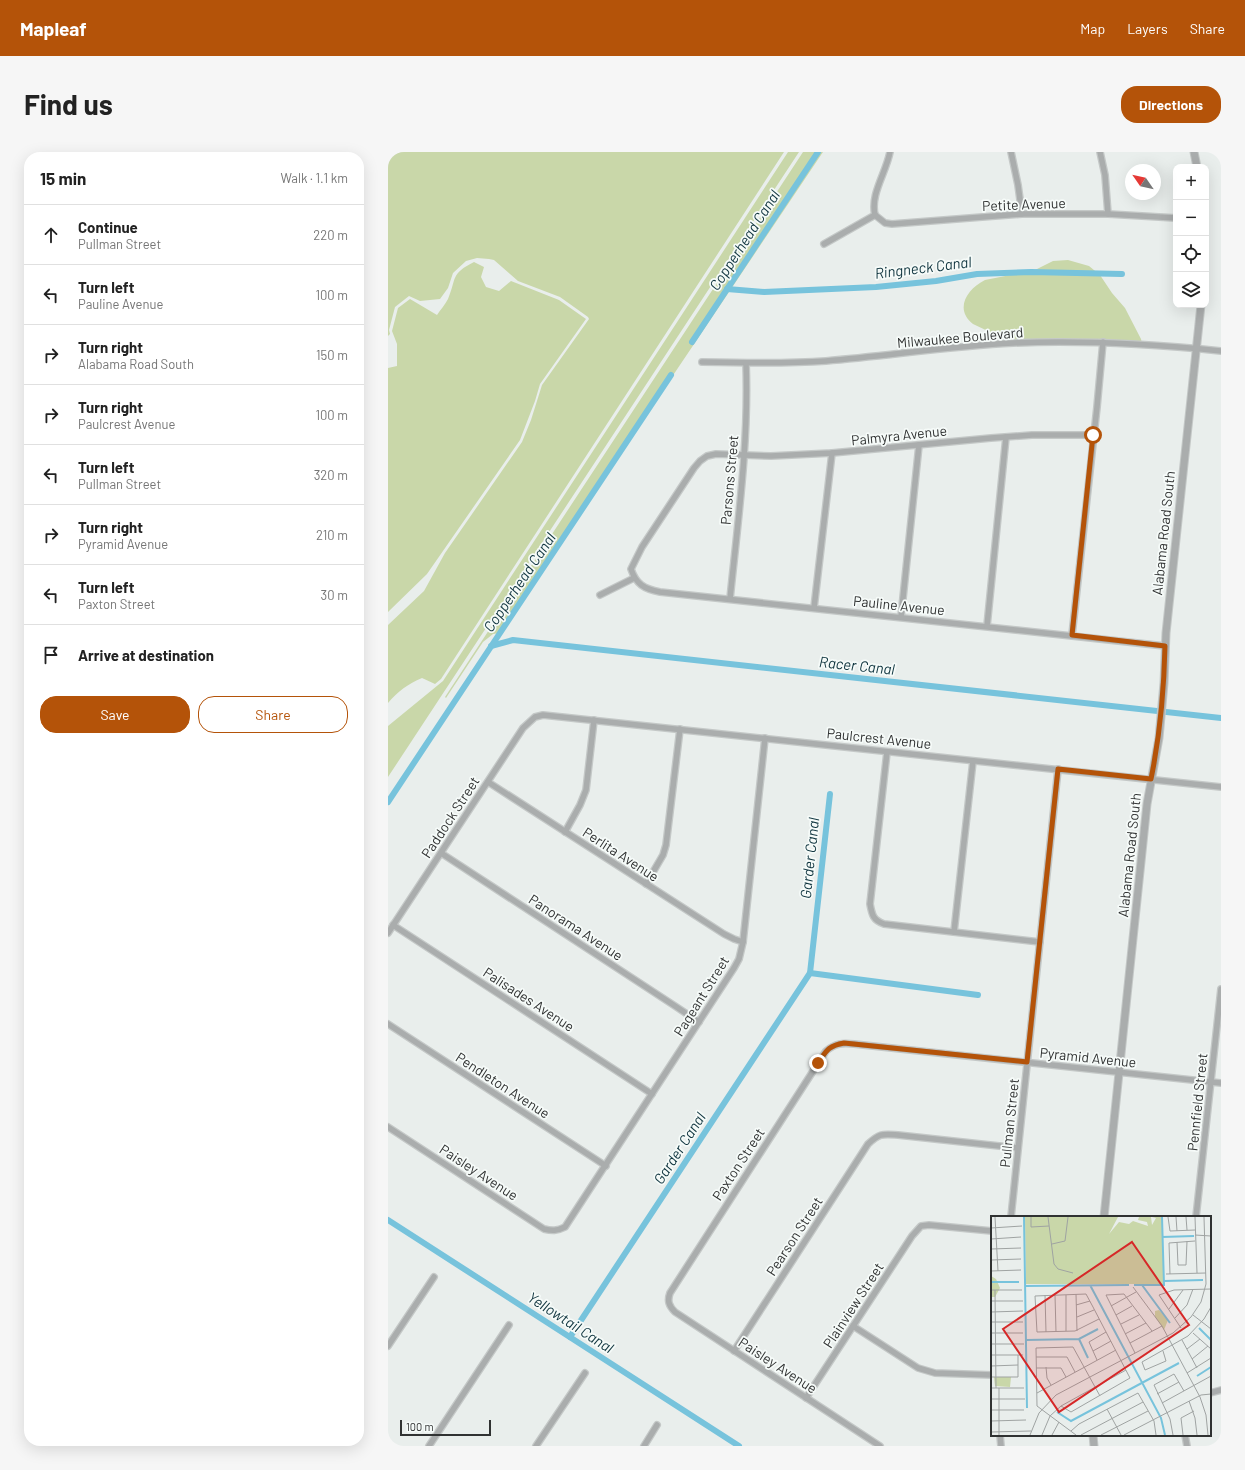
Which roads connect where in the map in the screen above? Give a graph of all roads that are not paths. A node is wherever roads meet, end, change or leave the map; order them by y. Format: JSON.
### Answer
{"nodes":[{"id":1,"x":890,"y":152,"type":"edge"},
{"id":2,"x":1010,"y":152,"type":"edge"},
{"id":3,"x":1100,"y":152,"type":"edge"},
{"id":4,"x":1194,"y":152,"type":"edge"},
{"id":5,"x":1196,"y":164,"type":"edge"},
{"id":6,"x":1022,"y":214,"type":"junction"},
{"id":7,"x":1108,"y":214,"type":"junction"},
{"id":8,"x":875,"y":215,"type":"junction"},
{"id":9,"x":1173,"y":218,"type":"edge"},
{"id":10,"x":824,"y":244,"type":"dead end"},
{"id":11,"x":1201,"y":308,"type":"edge"},
{"id":12,"x":1102,"y":342,"type":"junction"},
{"id":13,"x":1196,"y":349,"type":"junction"},
{"id":14,"x":1221,"y":351,"type":"edge"},
{"id":15,"x":702,"y":362,"type":"dead end"},
{"id":16,"x":746,"y":363,"type":"junction"},
{"id":17,"x":1093,"y":435,"type":"junction"},
{"id":18,"x":1006,"y":437,"type":"junction"},
{"id":19,"x":919,"y":445,"type":"junction"},
{"id":20,"x":832,"y":453,"type":"junction"},
{"id":21,"x":744,"y":456,"type":"junction"},
{"id":22,"x":634,"y":578,"type":"junction"},
{"id":23,"x":600,"y":595,"type":"dead end"},
{"id":24,"x":730,"y":599,"type":"junction"},
{"id":25,"x":814,"y":608,"type":"junction"},
{"id":26,"x":901,"y":617,"type":"junction"},
{"id":27,"x":987,"y":626,"type":"junction"},
{"id":28,"x":1072,"y":635,"type":"junction"},
{"id":29,"x":1165,"y":646,"type":"junction"},
{"id":30,"x":535,"y":716,"type":"joint"},
{"id":31,"x":594,"y":720,"type":"junction"},
{"id":32,"x":680,"y":729,"type":"junction"},
{"id":33,"x":765,"y":738,"type":"junction"},
{"id":34,"x":887,"y":752,"type":"junction"},
{"id":35,"x":973,"y":761,"type":"junction"},
{"id":36,"x":1058,"y":769,"type":"junction"},
{"id":37,"x":1151,"y":779,"type":"junction"},
{"id":38,"x":488,"y":782,"type":"junction"},
{"id":39,"x":1221,"y":787,"type":"edge"},
{"id":40,"x":565,"y":832,"type":"junction"},
{"id":41,"x":441,"y":853,"type":"junction"},
{"id":42,"x":646,"y":884,"type":"junction"},
{"id":43,"x":393,"y":925,"type":"junction"},
{"id":44,"x":954,"y":932,"type":"junction"},
{"id":45,"x":388,"y":933,"type":"edge"},
{"id":46,"x":743,"y":942,"type":"junction"},
{"id":47,"x":1040,"y":942,"type":"junction"},
{"id":48,"x":1221,"y":989,"type":"edge"},
{"id":49,"x":699,"y":1022,"type":"junction"},
{"id":50,"x":388,"y":1024,"type":"edge"},
{"id":51,"x":833,"y":1045,"type":"joint"},
{"id":52,"x":1027,"y":1062,"type":"junction"},
{"id":53,"x":1120,"y":1073,"type":"junction"},
{"id":54,"x":1211,"y":1082,"type":"junction"},
{"id":55,"x":1221,"y":1083,"type":"edge"},
{"id":56,"x":652,"y":1094,"type":"junction"},
{"id":57,"x":388,"y":1127,"type":"edge"},
{"id":58,"x":1018,"y":1148,"type":"junction"},
{"id":59,"x":606,"y":1166,"type":"junction"},
{"id":60,"x":1011,"y":1216,"type":"edge"},
{"id":61,"x":1104,"y":1216,"type":"edge"},
{"id":62,"x":1196,"y":1216,"type":"edge"},
{"id":63,"x":559,"y":1230,"type":"joint"},
{"id":64,"x":991,"y":1231,"type":"edge"},
{"id":65,"x":434,"y":1277,"type":"dead end"},
{"id":66,"x":668,"y":1300,"type":"joint"},
{"id":67,"x":509,"y":1325,"type":"dead end"},
{"id":68,"x":853,"y":1326,"type":"junction"},
{"id":69,"x":388,"y":1346,"type":"edge"},
{"id":70,"x":734,"y":1351,"type":"junction"},
{"id":71,"x":585,"y":1373,"type":"dead end"},
{"id":72,"x":991,"y":1375,"type":"edge"},
{"id":73,"x":1221,"y":1390,"type":"edge"},
{"id":74,"x":1211,"y":1393,"type":"edge"},
{"id":75,"x":806,"y":1398,"type":"junction"},
{"id":76,"x":657,"y":1426,"type":"dead end"},
{"id":77,"x":1000,"y":1436,"type":"edge"},
{"id":78,"x":1093,"y":1436,"type":"edge"},
{"id":79,"x":1185,"y":1436,"type":"edge"},
{"id":80,"x":429,"y":1446,"type":"edge"},
{"id":81,"x":536,"y":1446,"type":"edge"},
{"id":82,"x":644,"y":1446,"type":"edge"},
{"id":83,"x":880,"y":1446,"type":"edge"},
{"id":84,"x":1001,"y":1446,"type":"edge"},
{"id":85,"x":1094,"y":1446,"type":"edge"},
{"id":86,"x":1187,"y":1446,"type":"edge"}],
"edges":[{"from":1,"to":8,"type":"street"},
{"from":2,"to":6,"type":"street"},
{"from":3,"to":7,"type":"street"},
{"from":4,"to":5,"type":"street"},
{"from":6,"to":7,"type":"street","name":"Petite Avenue"},
{"from":6,"to":8,"type":"street","name":"Petite Avenue"},
{"from":7,"to":9,"type":"street","name":"Petite Avenue"},
{"from":8,"to":10,"type":"street"},
{"from":11,"to":13,"type":"street","name":"Alabama Road South"},
{"from":12,"to":13,"type":"street","name":"Milwaukee Boulevard"},
{"from":12,"to":16,"type":"street","name":"Milwaukee Boulevard"},
{"from":12,"to":17,"type":"street"},
{"from":13,"to":14,"type":"street","name":"Milwaukee Boulevard"},
{"from":13,"to":29,"type":"street","name":"Alabama Road South"},
{"from":15,"to":16,"type":"street","name":"Milwaukee Boulevard"},
{"from":16,"to":21,"type":"street","name":"Parsons Street"},
{"from":17,"to":18,"type":"street","name":"Palmyra Avenue"},
{"from":17,"to":28,"type":"street"},
{"from":18,"to":19,"type":"street","name":"Palmyra Avenue"},
{"from":18,"to":27,"type":"street"},
{"from":19,"to":20,"type":"street","name":"Palmyra Avenue"},
{"from":19,"to":26,"type":"street"},
{"from":20,"to":21,"type":"street","name":"Palmyra Avenue"},
{"from":20,"to":25,"type":"street"},
{"from":21,"to":22,"type":"street","name":"Palmyra Avenue"},
{"from":21,"to":24,"type":"street","name":"Parsons Street"},
{"from":22,"to":23,"type":"street"},
{"from":22,"to":24,"type":"street","name":"Pauline Avenue"},
{"from":24,"to":25,"type":"street","name":"Pauline Avenue"},
{"from":25,"to":26,"type":"street","name":"Pauline Avenue"},
{"from":26,"to":27,"type":"street","name":"Pauline Avenue"},
{"from":27,"to":28,"type":"street","name":"Pauline Avenue"},
{"from":28,"to":29,"type":"street","name":"Pauline Avenue"},
{"from":29,"to":37,"type":"street","name":"Alabama Road South"},
{"from":30,"to":31,"type":"street","name":"Paulcrest Avenue"},
{"from":30,"to":38,"type":"street","name":"Paddock Street"},
{"from":31,"to":32,"type":"street","name":"Paulcrest Avenue"},
{"from":31,"to":40,"type":"street"},
{"from":32,"to":33,"type":"street","name":"Paulcrest Avenue"},
{"from":32,"to":42,"type":"street"},
{"from":33,"to":34,"type":"street","name":"Paulcrest Avenue"},
{"from":33,"to":46,"type":"street","name":"Pageant Street"},
{"from":34,"to":35,"type":"street","name":"Paulcrest Avenue"},
{"from":34,"to":44,"type":"street"},
{"from":35,"to":36,"type":"street","name":"Paulcrest Avenue"},
{"from":35,"to":44,"type":"street"},
{"from":36,"to":37,"type":"street","name":"Paulcrest Avenue"},
{"from":36,"to":47,"type":"street","name":"Pullman Street"},
{"from":37,"to":39,"type":"street","name":"Paulcrest Avenue"},
{"from":37,"to":53,"type":"street","name":"Alabama Road South"},
{"from":38,"to":40,"type":"street","name":"Perlita Avenue"},
{"from":38,"to":41,"type":"street","name":"Paddock Street"},
{"from":40,"to":42,"type":"street","name":"Perlita Avenue"},
{"from":41,"to":43,"type":"street","name":"Paddock Street"},
{"from":41,"to":49,"type":"street","name":"Panorama Avenue"},
{"from":42,"to":46,"type":"street","name":"Perlita Avenue"},
{"from":43,"to":45,"type":"street","name":"Paddock Street"},
{"from":43,"to":56,"type":"street","name":"Palisades Avenue"},
{"from":44,"to":47,"type":"street"},
{"from":46,"to":49,"type":"street","name":"Pageant Street"},
{"from":47,"to":52,"type":"street","name":"Pullman Street"},
{"from":48,"to":54,"type":"street","name":"Pennfield Street"},
{"from":49,"to":56,"type":"street","name":"Pageant Street"},
{"from":50,"to":59,"type":"street","name":"Pendleton Avenue"},
{"from":51,"to":52,"type":"street","name":"Pyramid Avenue"},
{"from":51,"to":66,"type":"street","name":"Paxton Street"},
{"from":52,"to":53,"type":"street","name":"Pyramid Avenue"},
{"from":52,"to":58,"type":"street","name":"Pullman Street"},
{"from":53,"to":54,"type":"street","name":"Pyramid Avenue"},
{"from":53,"to":61,"type":"street","name":"Alabama Road South"},
{"from":54,"to":55,"type":"street","name":"Pyramid Avenue"},
{"from":54,"to":62,"type":"street","name":"Pennfield Street"},
{"from":56,"to":59,"type":"street","name":"Pageant Street"},
{"from":57,"to":63,"type":"street","name":"Paisley Avenue"},
{"from":58,"to":60,"type":"street","name":"Pullman Street"},
{"from":58,"to":70,"type":"street","name":"Pearson Street"},
{"from":59,"to":63,"type":"street","name":"Pageant Street"},
{"from":64,"to":68,"type":"street","name":"Plainview Street"},
{"from":65,"to":69,"type":"street"},
{"from":66,"to":70,"type":"street","name":"Paisley Avenue"},
{"from":67,"to":80,"type":"street"},
{"from":68,"to":72,"type":"street"},
{"from":68,"to":75,"type":"street","name":"Plainview Street"},
{"from":70,"to":75,"type":"street","name":"Paisley Avenue"},
{"from":71,"to":81,"type":"street"},
{"from":73,"to":74,"type":"street"},
{"from":75,"to":83,"type":"street","name":"Paisley Avenue"},
{"from":76,"to":82,"type":"street"},
{"from":77,"to":84,"type":"street"},
{"from":78,"to":85,"type":"street"},
{"from":79,"to":86,"type":"street"}]}
